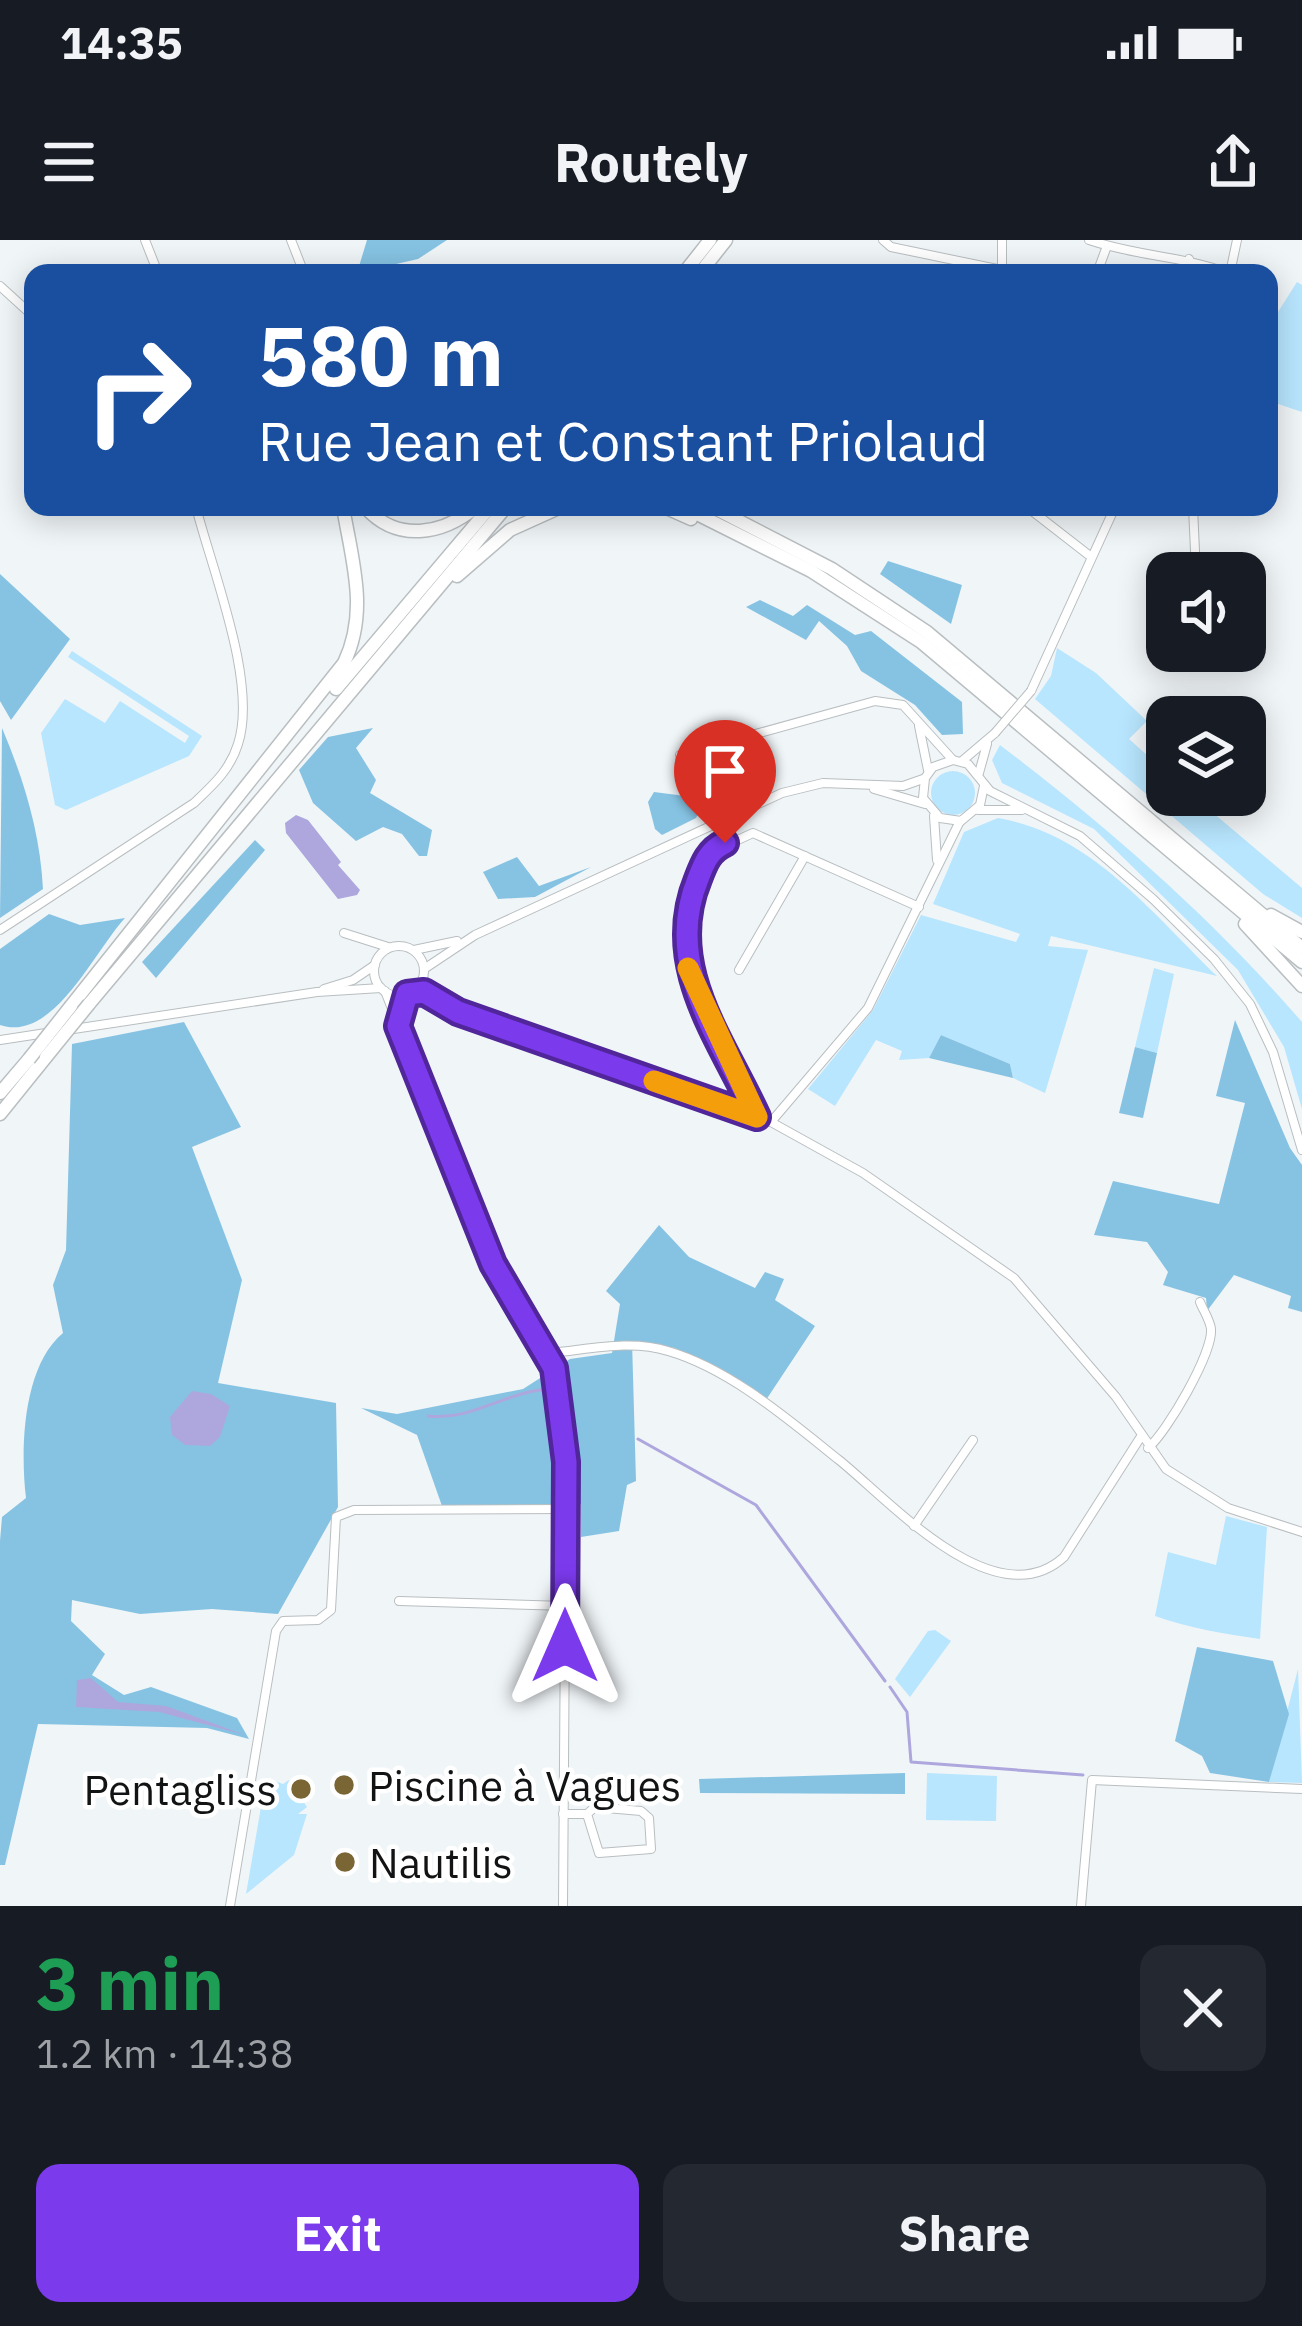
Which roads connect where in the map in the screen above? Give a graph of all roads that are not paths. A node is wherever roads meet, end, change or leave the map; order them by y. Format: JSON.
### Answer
{"nodes":[{"id":1,"x":710,"y":240,"type":"edge"},
{"id":2,"x":730,"y":240,"type":"edge"},
{"id":3,"x":883,"y":240,"type":"edge"},
{"id":4,"x":1089,"y":240,"type":"edge"},
{"id":5,"x":1107,"y":246,"type":"junction"},
{"id":6,"x":1189,"y":259,"type":"junction"},
{"id":7,"x":691,"y":264,"type":"edge"},
{"id":8,"x":711,"y":264,"type":"edge"},
{"id":9,"x":966,"y":264,"type":"edge"},
{"id":10,"x":1100,"y":264,"type":"edge"},
{"id":11,"x":1186,"y":264,"type":"edge"},
{"id":12,"x":1203,"y":264,"type":"edge"},
{"id":13,"x":0,"y":286,"type":"edge"},
{"id":14,"x":24,"y":308,"type":"edge"},
{"id":15,"x":198,"y":516,"type":"edge"},
{"id":16,"x":345,"y":516,"type":"edge"},
{"id":17,"x":376,"y":516,"type":"edge"},
{"id":18,"x":464,"y":516,"type":"edge"},
{"id":19,"x":482,"y":516,"type":"edge"},
{"id":20,"x":498,"y":516,"type":"edge"},
{"id":21,"x":544,"y":516,"type":"edge"},
{"id":22,"x":685,"y":516,"type":"edge"},
{"id":23,"x":701,"y":516,"type":"edge"},
{"id":24,"x":722,"y":516,"type":"edge"},
{"id":25,"x":729,"y":516,"type":"edge"},
{"id":26,"x":1039,"y":516,"type":"edge"},
{"id":27,"x":1110,"y":516,"type":"edge"},
{"id":28,"x":1193,"y":516,"type":"edge"},
{"id":29,"x":779,"y":542,"type":"junction"},
{"id":30,"x":1195,"y":552,"type":"edge"},
{"id":31,"x":1090,"y":556,"type":"junction"},
{"id":32,"x":811,"y":571,"type":"junction"},
{"id":33,"x":350,"y":691,"type":"junction"},
{"id":34,"x":916,"y":719,"type":"junction"},
{"id":35,"x":988,"y":742,"type":"junction"},
{"id":36,"x":680,"y":755,"type":"dead end"},
{"id":37,"x":957,"y":760,"type":"junction"},
{"id":38,"x":979,"y":773,"type":"junction"},
{"id":39,"x":926,"y":775,"type":"junction"},
{"id":40,"x":862,"y":784,"type":"junction"},
{"id":41,"x":984,"y":786,"type":"junction"},
{"id":42,"x":925,"y":804,"type":"junction"},
{"id":43,"x":1026,"y":810,"type":"junction"},
{"id":44,"x":976,"y":811,"type":"junction"},
{"id":45,"x":934,"y":815,"type":"junction"},
{"id":46,"x":961,"y":820,"type":"junction"},
{"id":47,"x":805,"y":856,"type":"junction"},
{"id":48,"x":936,"y":868,"type":"junction"},
{"id":49,"x":1216,"y":875,"type":"junction"},
{"id":50,"x":159,"y":899,"type":"junction"},
{"id":51,"x":1230,"y":903,"type":"junction"},
{"id":52,"x":919,"y":907,"type":"junction"},
{"id":53,"x":0,"y":929,"type":"edge"},
{"id":54,"x":1302,"y":932,"type":"edge"},
{"id":55,"x":344,"y":933,"type":"dead end"},
{"id":56,"x":475,"y":935,"type":"junction"},
{"id":57,"x":367,"y":940,"type":"junction"},
{"id":58,"x":393,"y":947,"type":"junction"},
{"id":59,"x":1302,"y":948,"type":"edge"},
{"id":60,"x":414,"y":950,"type":"junction"},
{"id":61,"x":376,"y":962,"type":"junction"},
{"id":62,"x":1302,"y":962,"type":"edge"},
{"id":63,"x":739,"y":970,"type":"dead end"},
{"id":64,"x":424,"y":973,"type":"junction"},
{"id":65,"x":1302,"y":986,"type":"edge"},
{"id":66,"x":383,"y":990,"type":"junction"},
{"id":67,"x":317,"y":992,"type":"junction"},
{"id":68,"x":410,"y":993,"type":"junction"},
{"id":69,"x":432,"y":994,"type":"junction"},
{"id":70,"x":398,"y":1026,"type":"junction"},
{"id":71,"x":0,"y":1040,"type":"edge"},
{"id":72,"x":0,"y":1093,"type":"edge"},
{"id":73,"x":0,"y":1114,"type":"edge"},
{"id":74,"x":757,"y":1117,"type":"junction"},
{"id":75,"x":1293,"y":1118,"type":"junction"},
{"id":76,"x":771,"y":1122,"type":"junction"},
{"id":77,"x":1302,"y":1137,"type":"edge"},
{"id":78,"x":1302,"y":1150,"type":"edge"},
{"id":79,"x":1200,"y":1302,"type":"dead end"},
{"id":80,"x":549,"y":1353,"type":"junction"},
{"id":81,"x":1140,"y":1438,"type":"junction"},
{"id":82,"x":973,"y":1440,"type":"dead end"},
{"id":83,"x":1148,"y":1448,"type":"junction"},
{"id":84,"x":566,"y":1509,"type":"junction"},
{"id":85,"x":914,"y":1526,"type":"junction"},
{"id":86,"x":1302,"y":1532,"type":"edge"},
{"id":87,"x":400,"y":1601,"type":"dead end"},
{"id":88,"x":565,"y":1606,"type":"junction"},
{"id":89,"x":1302,"y":1789,"type":"edge"},
{"id":90,"x":563,"y":1814,"type":"junction"},
{"id":91,"x":587,"y":1814,"type":"junction"},
{"id":92,"x":230,"y":1906,"type":"edge"},
{"id":93,"x":563,"y":1906,"type":"edge"},
{"id":94,"x":1081,"y":1906,"type":"edge"}],
"edges":[{"from":1,"to":7,"type":"highway"},
{"from":2,"to":8,"type":"highway"},
{"from":3,"to":9,"type":"street"},
{"from":4,"to":5,"type":"street"},
{"from":5,"to":6,"type":"street"},
{"from":5,"to":10,"type":"street"},
{"from":6,"to":11,"type":"street"},
{"from":6,"to":12,"type":"street"},
{"from":13,"to":14,"type":"street"},
{"from":15,"to":53,"type":"street"},
{"from":16,"to":50,"type":"highway"},
{"from":17,"to":18,"type":"highway"},
{"from":19,"to":50,"type":"highway"},
{"from":20,"to":33,"type":"highway"},
{"from":21,"to":33,"type":"highway"},
{"from":22,"to":32,"type":"highway"},
{"from":23,"to":32,"type":"highway"},
{"from":24,"to":29,"type":"highway"},
{"from":25,"to":29,"type":"highway"},
{"from":26,"to":31,"type":"street"},
{"from":27,"to":31,"type":"street"},
{"from":28,"to":30,"type":"street"},
{"from":29,"to":49,"type":"highway"},
{"from":31,"to":35,"type":"street","bridge":true},
{"from":32,"to":51,"type":"highway"},
{"from":33,"to":73,"type":"highway","bridge":true},
{"from":34,"to":36,"type":"street"},
{"from":34,"to":37,"type":"street"},
{"from":34,"to":39,"type":"street"},
{"from":35,"to":37,"type":"street"},
{"from":35,"to":38,"type":"street"},
{"from":37,"to":38,"type":"street"},
{"from":37,"to":39,"type":"street"},
{"from":38,"to":41,"type":"street"},
{"from":39,"to":40,"type":"street"},
{"from":39,"to":42,"type":"street"},
{"from":40,"to":42,"type":"street"},
{"from":40,"to":56,"type":"street"},
{"from":41,"to":43,"type":"street"},
{"from":41,"to":44,"type":"street"},
{"from":42,"to":45,"type":"street"},
{"from":43,"to":44,"type":"street"},
{"from":43,"to":75,"type":"street"},
{"from":44,"to":46,"type":"street"},
{"from":45,"to":46,"type":"street"},
{"from":45,"to":48,"type":"street"},
{"from":46,"to":48,"type":"street"},
{"from":47,"to":52,"type":"street"},
{"from":47,"to":63,"type":"street"},
{"from":47,"to":74,"type":"street"},
{"from":48,"to":52,"type":"street"},
{"from":49,"to":54,"type":"highway"},
{"from":49,"to":59,"type":"highway"},
{"from":50,"to":72,"type":"highway","bridge":true},
{"from":51,"to":62,"type":"highway"},
{"from":51,"to":65,"type":"highway"},
{"from":52,"to":76,"type":"street"},
{"from":55,"to":57,"type":"street"},
{"from":56,"to":60,"type":"street"},
{"from":56,"to":64,"type":"street"},
{"from":57,"to":58,"type":"street"},
{"from":57,"to":61,"type":"street"},
{"from":58,"to":60,"type":"street"},
{"from":58,"to":61,"type":"street"},
{"from":60,"to":64,"type":"street"},
{"from":61,"to":66,"type":"street"},
{"from":61,"to":67,"type":"street"},
{"from":64,"to":68,"type":"street"},
{"from":64,"to":69,"type":"street"},
{"from":66,"to":67,"type":"street"},
{"from":66,"to":68,"type":"street"},
{"from":66,"to":70,"type":"street"},
{"from":67,"to":71,"type":"street"},
{"from":68,"to":69,"type":"street"},
{"from":68,"to":70,"type":"street"},
{"from":69,"to":74,"type":"street"},
{"from":70,"to":80,"type":"street"},
{"from":74,"to":76,"type":"street"},
{"from":75,"to":77,"type":"street"},
{"from":75,"to":78,"type":"street"},
{"from":76,"to":81,"type":"street"},
{"from":79,"to":83,"type":"street"},
{"from":80,"to":84,"type":"street"},
{"from":80,"to":85,"type":"street"},
{"from":81,"to":83,"type":"street"},
{"from":81,"to":85,"type":"street"},
{"from":82,"to":85,"type":"street"},
{"from":83,"to":86,"type":"street"},
{"from":84,"to":88,"type":"street"},
{"from":84,"to":92,"type":"street"},
{"from":87,"to":88,"type":"street"},
{"from":88,"to":90,"type":"street"},
{"from":89,"to":94,"type":"street"},
{"from":90,"to":91,"type":"street"},
{"from":90,"to":93,"type":"street"},
{"from":91,"to":91,"type":"street"}]}
